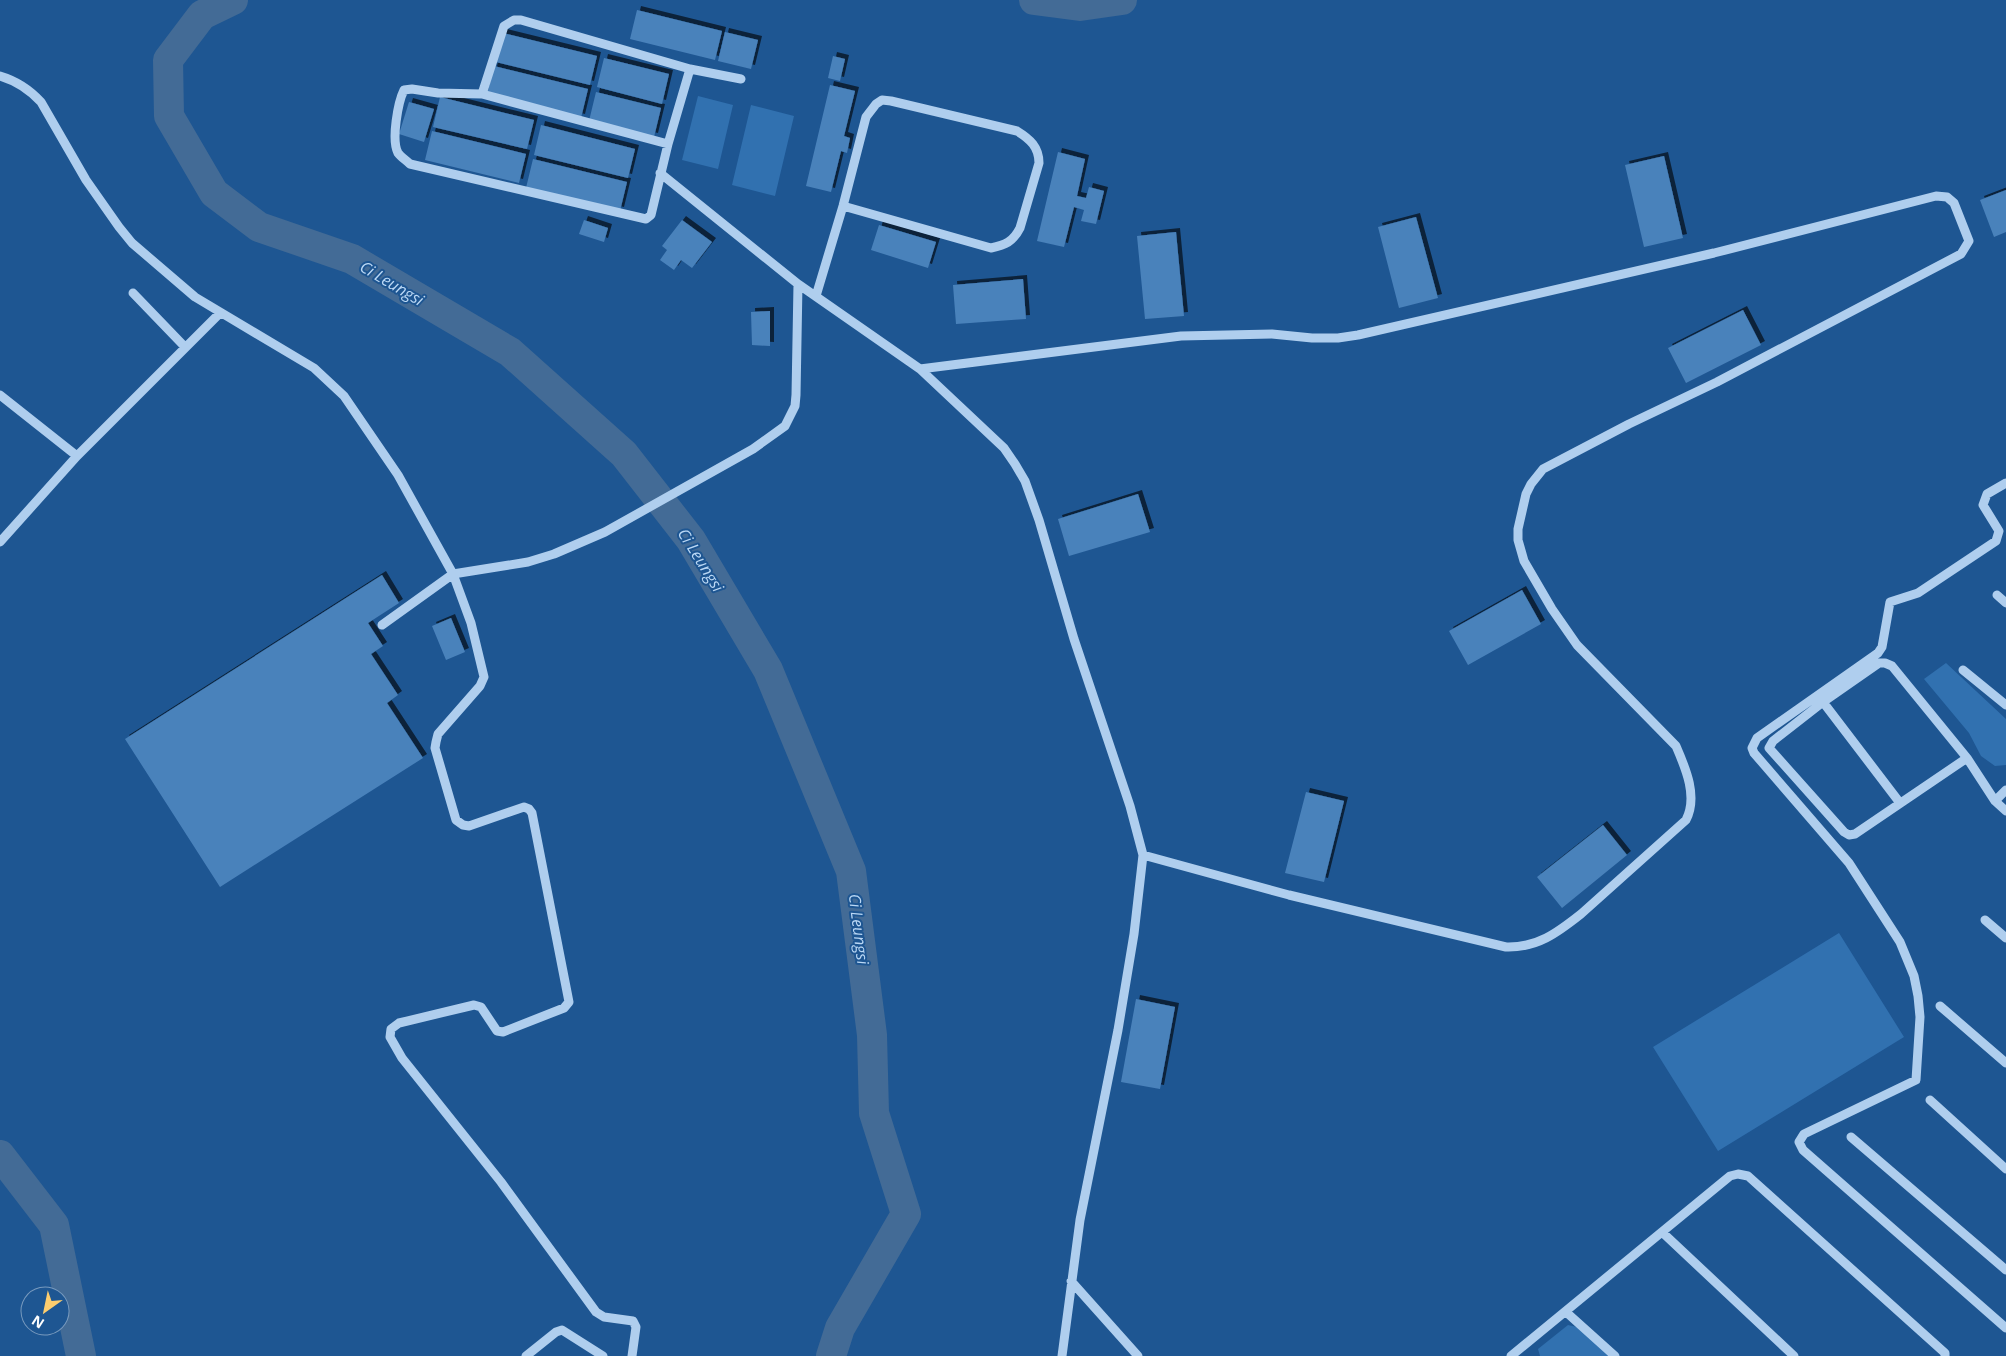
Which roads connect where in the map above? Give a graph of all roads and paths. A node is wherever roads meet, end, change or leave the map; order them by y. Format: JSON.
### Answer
{"nodes":[{"id":1,"x":690,"y":69,"type":"junction"},
{"id":2,"x":0,"y":76,"type":"edge"},
{"id":3,"x":741,"y":79,"type":"dead end"},
{"id":4,"x":482,"y":94,"type":"junction"},
{"id":5,"x":668,"y":144,"type":"junction"},
{"id":6,"x":660,"y":172,"type":"junction"},
{"id":7,"x":843,"y":206,"type":"junction"},
{"id":8,"x":798,"y":284,"type":"junction"},
{"id":9,"x":133,"y":293,"type":"dead end"},
{"id":10,"x":816,"y":296,"type":"junction"},
{"id":11,"x":220,"y":313,"type":"junction"},
{"id":12,"x":185,"y":347,"type":"junction"},
{"id":13,"x":920,"y":369,"type":"junction"},
{"id":14,"x":0,"y":395,"type":"edge"},
{"id":15,"x":77,"y":456,"type":"junction"},
{"id":16,"x":2006,"y":483,"type":"edge"},
{"id":17,"x":0,"y":542,"type":"edge"},
{"id":18,"x":453,"y":574,"type":"junction"},
{"id":19,"x":1997,"y":595,"type":"dead end"},
{"id":20,"x":2006,"y":603,"type":"edge"},
{"id":21,"x":382,"y":625,"type":"dead end"},
{"id":22,"x":1963,"y":670,"type":"dead end"},
{"id":23,"x":1823,"y":702,"type":"junction"},
{"id":24,"x":2006,"y":705,"type":"edge"},
{"id":25,"x":1967,"y":758,"type":"junction"},
{"id":26,"x":2006,"y":790,"type":"edge"},
{"id":27,"x":1995,"y":801,"type":"junction"},
{"id":28,"x":1900,"y":803,"type":"junction"},
{"id":29,"x":2006,"y":811,"type":"edge"},
{"id":30,"x":1143,"y":855,"type":"junction"},
{"id":31,"x":1985,"y":920,"type":"dead end"},
{"id":32,"x":2006,"y":938,"type":"edge"},
{"id":33,"x":1940,"y":1006,"type":"dead end"},
{"id":34,"x":2006,"y":1063,"type":"edge"},
{"id":35,"x":1930,"y":1100,"type":"dead end"},
{"id":36,"x":1851,"y":1137,"type":"dead end"},
{"id":37,"x":2006,"y":1169,"type":"edge"},
{"id":38,"x":1662,"y":1233,"type":"junction"},
{"id":39,"x":2006,"y":1270,"type":"edge"},
{"id":40,"x":1071,"y":1281,"type":"junction"},
{"id":41,"x":1566,"y":1312,"type":"junction"},
{"id":42,"x":2006,"y":1328,"type":"edge"},
{"id":43,"x":589,"y":1352,"type":"edge"},
{"id":44,"x":1516,"y":1355,"type":"edge"},
{"id":45,"x":526,"y":1356,"type":"edge"},
{"id":46,"x":603,"y":1356,"type":"edge"},
{"id":47,"x":632,"y":1356,"type":"edge"},
{"id":48,"x":1062,"y":1356,"type":"edge"},
{"id":49,"x":1138,"y":1356,"type":"edge"},
{"id":50,"x":1615,"y":1356,"type":"edge"},
{"id":51,"x":1794,"y":1356,"type":"edge"},
{"id":52,"x":1945,"y":1356,"type":"edge"}],
"edges":[{"from":1,"to":3,"type":"street"},
{"from":1,"to":4,"type":"street"},
{"from":1,"to":5,"type":"street"},
{"from":2,"to":11,"type":"street"},
{"from":4,"to":5,"type":"street"},
{"from":4,"to":6,"type":"street"},
{"from":5,"to":6,"type":"street"},
{"from":6,"to":8,"type":"street"},
{"from":7,"to":7,"type":"street"},
{"from":7,"to":10,"type":"street"},
{"from":8,"to":10,"type":"street"},
{"from":8,"to":18,"type":"street"},
{"from":9,"to":12,"type":"street"},
{"from":10,"to":13,"type":"street"},
{"from":11,"to":12,"type":"street"},
{"from":11,"to":18,"type":"street"},
{"from":12,"to":15,"type":"street"},
{"from":13,"to":30,"type":"street"},
{"from":13,"to":30,"type":"street"},
{"from":14,"to":15,"type":"street"},
{"from":15,"to":17,"type":"street"},
{"from":16,"to":42,"type":"street"},
{"from":18,"to":21,"type":"street"},
{"from":18,"to":47,"type":"street"},
{"from":19,"to":20,"type":"street"},
{"from":22,"to":24,"type":"street"},
{"from":23,"to":25,"type":"street"},
{"from":23,"to":28,"type":"street"},
{"from":23,"to":28,"type":"street"},
{"from":25,"to":27,"type":"street"},
{"from":25,"to":28,"type":"street"},
{"from":26,"to":27,"type":"street"},
{"from":27,"to":29,"type":"street"},
{"from":30,"to":40,"type":"street"},
{"from":31,"to":32,"type":"street"},
{"from":33,"to":34,"type":"street"},
{"from":35,"to":37,"type":"street"},
{"from":36,"to":39,"type":"street"},
{"from":38,"to":41,"type":"street"},
{"from":38,"to":51,"type":"street"},
{"from":38,"to":52,"type":"street"},
{"from":40,"to":48,"type":"street"},
{"from":40,"to":49,"type":"street"},
{"from":41,"to":44,"type":"street"},
{"from":41,"to":50,"type":"street"},
{"from":43,"to":45,"type":"street"},
{"from":43,"to":46,"type":"street"}]}
